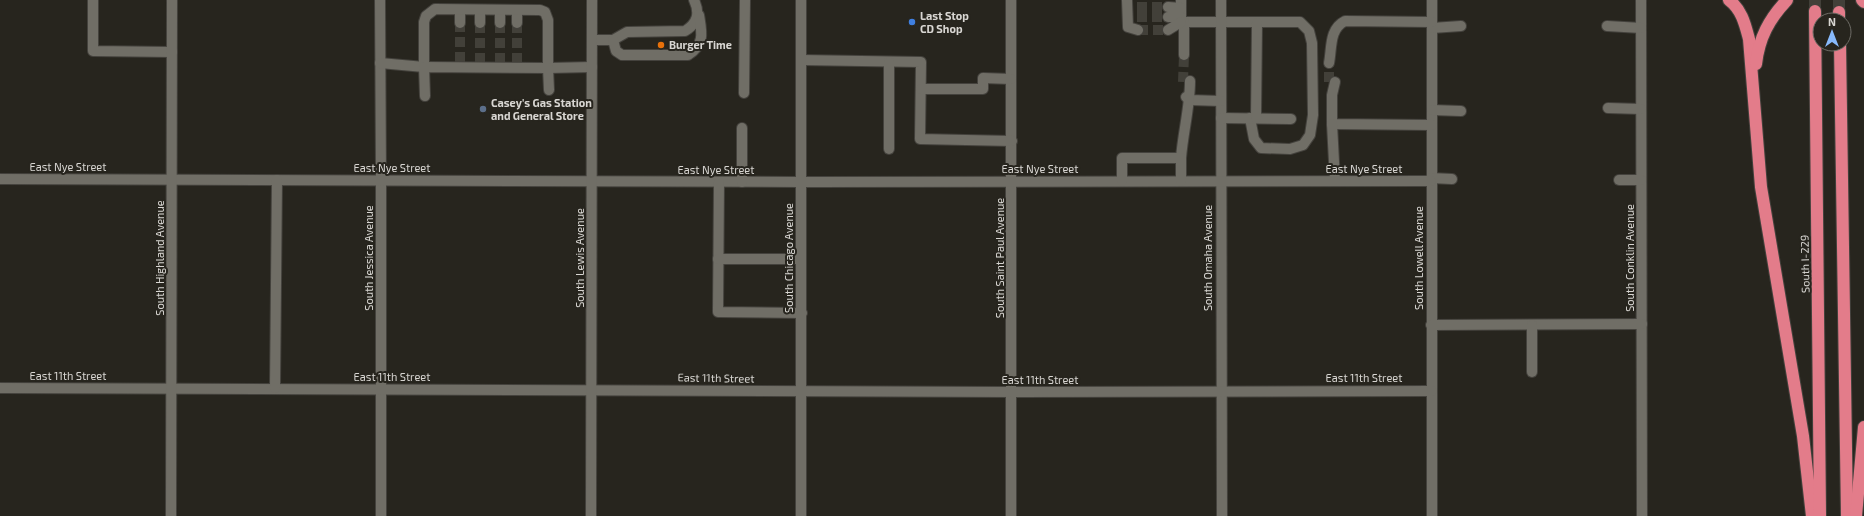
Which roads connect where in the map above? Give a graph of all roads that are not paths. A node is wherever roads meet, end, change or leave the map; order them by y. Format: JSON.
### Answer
{"nodes":[{"id":1,"x":92,"y":0,"type":"edge"},
{"id":2,"x":172,"y":0,"type":"edge"},
{"id":3,"x":380,"y":0,"type":"edge"},
{"id":4,"x":592,"y":0,"type":"edge"},
{"id":5,"x":694,"y":0,"type":"edge"},
{"id":6,"x":745,"y":0,"type":"edge"},
{"id":7,"x":801,"y":0,"type":"edge"},
{"id":8,"x":1011,"y":0,"type":"edge"},
{"id":9,"x":1221,"y":0,"type":"edge"},
{"id":10,"x":1432,"y":0,"type":"edge"},
{"id":11,"x":1641,"y":0,"type":"edge"},
{"id":12,"x":1729,"y":0,"type":"edge"},
{"id":13,"x":1787,"y":0,"type":"edge"},
{"id":14,"x":1131,"y":9,"type":"edge"},
{"id":15,"x":460,"y":10,"type":"junction"},
{"id":16,"x":480,"y":10,"type":"junction"},
{"id":17,"x":500,"y":10,"type":"junction"},
{"id":18,"x":517,"y":10,"type":"junction"},
{"id":19,"x":1815,"y":11,"type":"tunnel mouth"},
{"id":20,"x":1168,"y":12,"type":"tunnel mouth"},
{"id":21,"x":1182,"y":14,"type":"edge"},
{"id":22,"x":699,"y":15,"type":"junction"},
{"id":23,"x":1257,"y":22,"type":"junction"},
{"id":24,"x":460,"y":23,"type":"tunnel mouth"},
{"id":25,"x":480,"y":23,"type":"tunnel mouth"},
{"id":26,"x":500,"y":23,"type":"tunnel mouth"},
{"id":27,"x":517,"y":23,"type":"tunnel mouth"},
{"id":28,"x":1221,"y":23,"type":"junction"},
{"id":29,"x":1432,"y":25,"type":"junction"},
{"id":30,"x":1461,"y":26,"type":"dead end"},
{"id":31,"x":1607,"y":26,"type":"dead end"},
{"id":32,"x":1641,"y":28,"type":"junction"},
{"id":33,"x":1138,"y":30,"type":"dead end"},
{"id":34,"x":1168,"y":30,"type":"dead end"},
{"id":35,"x":592,"y":40,"type":"junction"},
{"id":36,"x":613,"y":40,"type":"junction"},
{"id":37,"x":172,"y":52,"type":"junction"},
{"id":38,"x":1840,"y":52,"type":"edge"},
{"id":39,"x":1187,"y":55,"type":"tunnel mouth"},
{"id":40,"x":801,"y":60,"type":"junction"},
{"id":41,"x":889,"y":62,"type":"junction"},
{"id":42,"x":380,"y":63,"type":"junction"},
{"id":43,"x":1332,"y":63,"type":"tunnel mouth"},
{"id":44,"x":424,"y":67,"type":"junction"},
{"id":45,"x":548,"y":68,"type":"junction"},
{"id":46,"x":592,"y":68,"type":"junction"},
{"id":47,"x":1012,"y":79,"type":"junction"},
{"id":48,"x":1187,"y":81,"type":"tunnel mouth"},
{"id":49,"x":1332,"y":82,"type":"tunnel mouth"},
{"id":50,"x":1753,"y":82,"type":"junction"},
{"id":51,"x":921,"y":89,"type":"junction"},
{"id":52,"x":549,"y":90,"type":"dead end"},
{"id":53,"x":744,"y":93,"type":"dead end"},
{"id":54,"x":424,"y":96,"type":"dead end"},
{"id":55,"x":1190,"y":100,"type":"junction"},
{"id":56,"x":1221,"y":101,"type":"junction"},
{"id":57,"x":1608,"y":108,"type":"dead end"},
{"id":58,"x":1641,"y":109,"type":"junction"},
{"id":59,"x":1432,"y":110,"type":"junction"},
{"id":60,"x":1461,"y":111,"type":"dead end"},
{"id":61,"x":1221,"y":118,"type":"junction"},
{"id":62,"x":1253,"y":118,"type":"junction"},
{"id":63,"x":1291,"y":119,"type":"dead end"},
{"id":64,"x":1332,"y":124,"type":"junction"},
{"id":65,"x":1432,"y":125,"type":"junction"},
{"id":66,"x":742,"y":128,"type":"dead end"},
{"id":67,"x":1012,"y":141,"type":"junction"},
{"id":68,"x":889,"y":149,"type":"dead end"},
{"id":69,"x":1181,"y":158,"type":"junction"},
{"id":70,"x":0,"y":179,"type":"edge"},
{"id":71,"x":172,"y":179,"type":"junction"},
{"id":72,"x":1452,"y":179,"type":"dead end"},
{"id":73,"x":277,"y":180,"type":"junction"},
{"id":74,"x":381,"y":180,"type":"junction"},
{"id":75,"x":1431,"y":180,"type":"junction"},
{"id":76,"x":1620,"y":180,"type":"dead end"},
{"id":77,"x":1641,"y":180,"type":"junction"},
{"id":78,"x":592,"y":181,"type":"junction"},
{"id":79,"x":1012,"y":181,"type":"junction"},
{"id":80,"x":1122,"y":181,"type":"junction"},
{"id":81,"x":1181,"y":181,"type":"junction"},
{"id":82,"x":1220,"y":181,"type":"junction"},
{"id":83,"x":1335,"y":181,"type":"junction"},
{"id":84,"x":720,"y":182,"type":"junction"},
{"id":85,"x":742,"y":182,"type":"junction"},
{"id":86,"x":801,"y":182,"type":"junction"},
{"id":87,"x":801,"y":259,"type":"junction"},
{"id":88,"x":718,"y":260,"type":"junction"},
{"id":89,"x":802,"y":313,"type":"junction"},
{"id":90,"x":1432,"y":324,"type":"junction"},
{"id":91,"x":1532,"y":324,"type":"junction"},
{"id":92,"x":1642,"y":324,"type":"junction"},
{"id":93,"x":1532,"y":372,"type":"dead end"},
{"id":94,"x":0,"y":388,"type":"edge"},
{"id":95,"x":171,"y":388,"type":"junction"},
{"id":96,"x":275,"y":388,"type":"junction"},
{"id":97,"x":381,"y":389,"type":"junction"},
{"id":98,"x":591,"y":389,"type":"junction"},
{"id":99,"x":1220,"y":390,"type":"junction"},
{"id":100,"x":1432,"y":390,"type":"junction"},
{"id":101,"x":802,"y":391,"type":"junction"},
{"id":102,"x":1012,"y":392,"type":"junction"},
{"id":103,"x":1864,"y":427,"type":"edge"},
{"id":104,"x":171,"y":516,"type":"edge"},
{"id":105,"x":381,"y":516,"type":"edge"},
{"id":106,"x":591,"y":516,"type":"edge"},
{"id":107,"x":801,"y":516,"type":"edge"},
{"id":108,"x":1011,"y":516,"type":"edge"},
{"id":109,"x":1222,"y":516,"type":"edge"},
{"id":110,"x":1432,"y":516,"type":"edge"},
{"id":111,"x":1642,"y":516,"type":"edge"},
{"id":112,"x":1812,"y":516,"type":"edge"},
{"id":113,"x":1820,"y":516,"type":"edge"},
{"id":114,"x":1847,"y":516,"type":"edge"},
{"id":115,"x":1856,"y":516,"type":"edge"}],
"edges":[{"from":1,"to":37,"type":"street"},
{"from":2,"to":37,"type":"street","name":"South Highland Avenue"},
{"from":3,"to":42,"type":"street","name":"South Jessica Avenue"},
{"from":4,"to":35,"type":"street","name":"South Lewis Avenue"},
{"from":5,"to":22,"type":"street"},
{"from":6,"to":53,"type":"street"},
{"from":7,"to":40,"type":"street","name":"South Chicago Avenue"},
{"from":8,"to":47,"type":"street","name":"South Saint Paul Avenue"},
{"from":9,"to":28,"type":"street","name":"South Omaha Avenue"},
{"from":10,"to":29,"type":"street","name":"South Lowell Avenue"},
{"from":11,"to":32,"type":"street","name":"South Conklin Avenue"},
{"from":12,"to":50,"type":"highway"},
{"from":13,"to":50,"type":"highway"},
{"from":14,"to":33,"type":"street"},
{"from":15,"to":16,"type":"street"},
{"from":15,"to":24,"type":"street"},
{"from":15,"to":44,"type":"street"},
{"from":16,"to":17,"type":"street"},
{"from":16,"to":25,"type":"street"},
{"from":17,"to":18,"type":"street"},
{"from":17,"to":26,"type":"street"},
{"from":18,"to":27,"type":"street"},
{"from":18,"to":45,"type":"street"},
{"from":19,"to":113,"type":"highway","name":"South I-229"},
{"from":20,"to":21,"type":"street"},
{"from":21,"to":28,"type":"street"},
{"from":21,"to":34,"type":"street"},
{"from":21,"to":39,"type":"street"},
{"from":22,"to":36,"type":"street"},
{"from":22,"to":36,"type":"street"},
{"from":23,"to":28,"type":"street"},
{"from":23,"to":62,"type":"street"},
{"from":23,"to":62,"type":"street"},
{"from":28,"to":56,"type":"street","name":"South Omaha Avenue"},
{"from":29,"to":30,"type":"street"},
{"from":29,"to":43,"type":"street"},
{"from":29,"to":59,"type":"street","name":"South Lowell Avenue"},
{"from":31,"to":32,"type":"street"},
{"from":32,"to":58,"type":"street","name":"South Conklin Avenue"},
{"from":35,"to":36,"type":"street"},
{"from":35,"to":46,"type":"street","name":"South Lewis Avenue"},
{"from":37,"to":71,"type":"street","name":"South Highland Avenue"},
{"from":38,"to":114,"type":"highway"},
{"from":40,"to":41,"type":"street"},
{"from":40,"to":86,"type":"street","name":"South Chicago Avenue"},
{"from":41,"to":51,"type":"street"},
{"from":41,"to":68,"type":"street"},
{"from":42,"to":44,"type":"street"},
{"from":42,"to":74,"type":"street","name":"South Jessica Avenue"},
{"from":44,"to":45,"type":"street"},
{"from":44,"to":54,"type":"street"},
{"from":45,"to":46,"type":"street"},
{"from":45,"to":52,"type":"street"},
{"from":46,"to":78,"type":"street","name":"South Lewis Avenue"},
{"from":47,"to":51,"type":"street"},
{"from":47,"to":67,"type":"street","name":"South Saint Paul Avenue"},
{"from":48,"to":55,"type":"street"},
{"from":49,"to":64,"type":"street"},
{"from":50,"to":112,"type":"highway"},
{"from":51,"to":67,"type":"street"},
{"from":55,"to":56,"type":"street"},
{"from":55,"to":69,"type":"street"},
{"from":56,"to":61,"type":"street","name":"South Omaha Avenue"},
{"from":57,"to":58,"type":"street"},
{"from":58,"to":77,"type":"street","name":"South Conklin Avenue"},
{"from":59,"to":60,"type":"street"},
{"from":59,"to":65,"type":"street","name":"South Lowell Avenue"},
{"from":61,"to":62,"type":"street"},
{"from":61,"to":82,"type":"street","name":"South Omaha Avenue"},
{"from":62,"to":63,"type":"street"},
{"from":64,"to":65,"type":"street"},
{"from":64,"to":83,"type":"street"},
{"from":65,"to":75,"type":"street","name":"South Lowell Avenue"},
{"from":66,"to":85,"type":"street"},
{"from":67,"to":79,"type":"street","name":"South Saint Paul Avenue"},
{"from":69,"to":80,"type":"street"},
{"from":69,"to":81,"type":"street"},
{"from":70,"to":71,"type":"street","name":"East Nye Street"},
{"from":71,"to":73,"type":"street","name":"East Nye Street"},
{"from":71,"to":95,"type":"street","name":"South Highland Avenue"},
{"from":72,"to":75,"type":"street","name":"East Nye Street"},
{"from":73,"to":74,"type":"street","name":"East Nye Street"},
{"from":73,"to":96,"type":"street"},
{"from":74,"to":78,"type":"street","name":"East Nye Street"},
{"from":74,"to":97,"type":"street","name":"South Jessica Avenue"},
{"from":75,"to":83,"type":"street","name":"East Nye Street"},
{"from":75,"to":90,"type":"street","name":"South Lowell Avenue"},
{"from":76,"to":77,"type":"street"},
{"from":77,"to":92,"type":"street","name":"South Conklin Avenue"},
{"from":78,"to":84,"type":"street","name":"East Nye Street"},
{"from":78,"to":98,"type":"street","name":"South Lewis Avenue"},
{"from":79,"to":80,"type":"street","name":"East Nye Street"},
{"from":79,"to":86,"type":"street","name":"East Nye Street"},
{"from":79,"to":102,"type":"street","name":"South Saint Paul Avenue"},
{"from":80,"to":81,"type":"street","name":"East Nye Street"},
{"from":81,"to":82,"type":"street","name":"East Nye Street"},
{"from":82,"to":83,"type":"street","name":"East Nye Street"},
{"from":82,"to":99,"type":"street","name":"South Omaha Avenue"},
{"from":84,"to":85,"type":"street","name":"East Nye Street"},
{"from":84,"to":88,"type":"street"},
{"from":85,"to":86,"type":"street","name":"East Nye Street"},
{"from":86,"to":87,"type":"street","name":"South Chicago Avenue"},
{"from":87,"to":88,"type":"street"},
{"from":87,"to":89,"type":"street","name":"South Chicago Avenue"},
{"from":88,"to":89,"type":"street"},
{"from":89,"to":101,"type":"street","name":"South Chicago Avenue"},
{"from":90,"to":91,"type":"street"},
{"from":90,"to":100,"type":"street","name":"South Lowell Avenue"},
{"from":91,"to":92,"type":"street"},
{"from":91,"to":93,"type":"street"},
{"from":92,"to":111,"type":"street","name":"South Conklin Avenue"},
{"from":94,"to":95,"type":"street","name":"East 11th Street"},
{"from":95,"to":96,"type":"street","name":"East 11th Street"},
{"from":95,"to":104,"type":"street","name":"South Highland Avenue"},
{"from":96,"to":97,"type":"street","name":"East 11th Street"},
{"from":97,"to":98,"type":"street","name":"East 11th Street"},
{"from":97,"to":105,"type":"street","name":"South Jessica Avenue"},
{"from":98,"to":101,"type":"street","name":"East 11th Street"},
{"from":98,"to":106,"type":"street","name":"South Lewis Avenue"},
{"from":99,"to":100,"type":"street","name":"East 11th Street"},
{"from":99,"to":102,"type":"street","name":"East 11th Street"},
{"from":99,"to":109,"type":"street","name":"South Omaha Avenue"},
{"from":100,"to":110,"type":"street","name":"South Lowell Avenue"},
{"from":101,"to":102,"type":"street","name":"East 11th Street"},
{"from":101,"to":107,"type":"street","name":"South Chicago Avenue"},
{"from":102,"to":108,"type":"street","name":"South Saint Paul Avenue"},
{"from":103,"to":115,"type":"highway"}]}
